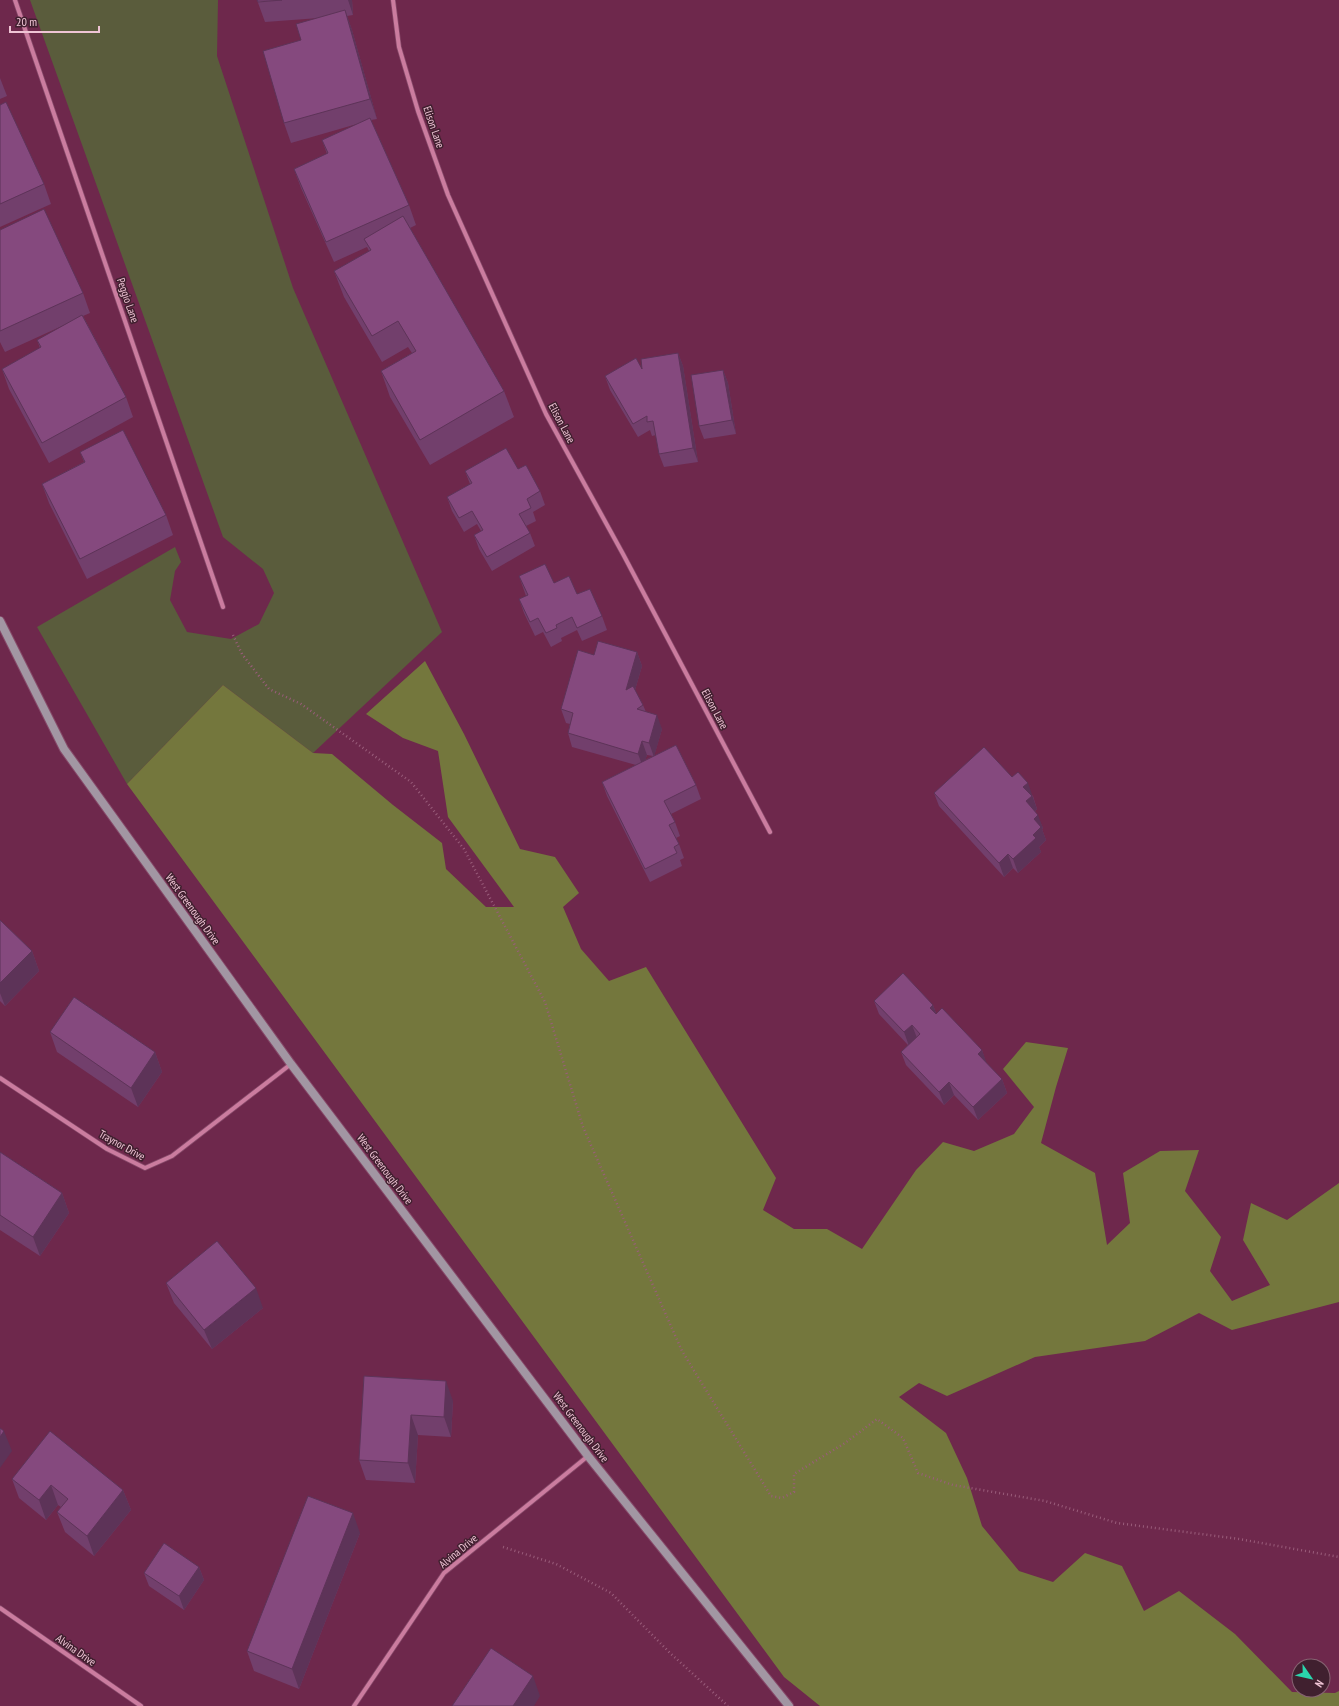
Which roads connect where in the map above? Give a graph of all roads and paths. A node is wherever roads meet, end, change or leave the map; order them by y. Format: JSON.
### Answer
{"nodes":[{"id":1,"x":15,"y":0,"type":"edge"},
{"id":2,"x":394,"y":0,"type":"edge"},
{"id":3,"x":223,"y":607,"type":"dead end"},
{"id":4,"x":0,"y":621,"type":"edge"},
{"id":5,"x":233,"y":635,"type":"dead end"},
{"id":6,"x":770,"y":832,"type":"dead end"},
{"id":7,"x":291,"y":1064,"type":"junction"},
{"id":8,"x":0,"y":1078,"type":"edge"},
{"id":9,"x":588,"y":1456,"type":"junction"},
{"id":10,"x":484,"y":1541,"type":"junction"},
{"id":11,"x":1339,"y":1557,"type":"edge"},
{"id":12,"x":0,"y":1608,"type":"edge"},
{"id":13,"x":141,"y":1706,"type":"edge"},
{"id":14,"x":354,"y":1706,"type":"edge"},
{"id":15,"x":728,"y":1706,"type":"edge"},
{"id":16,"x":789,"y":1706,"type":"edge"}],
"edges":[{"from":1,"to":3,"type":"street","name":"Peggio Lane"},
{"from":2,"to":6,"type":"street","name":"Elison Lane"},
{"from":4,"to":7,"type":"street","name":"West Greenough Drive"},
{"from":5,"to":11,"type":"path"},
{"from":7,"to":8,"type":"street","name":"Traynor Drive"},
{"from":7,"to":9,"type":"street","name":"West Greenough Drive"},
{"from":9,"to":10,"type":"street","name":"Alvina Drive"},
{"from":9,"to":16,"type":"street","name":"West Greenough Drive"},
{"from":10,"to":14,"type":"street","name":"Alvina Drive"},
{"from":10,"to":15,"type":"path"},
{"from":12,"to":13,"type":"street","name":"Alvina Drive"}]}
